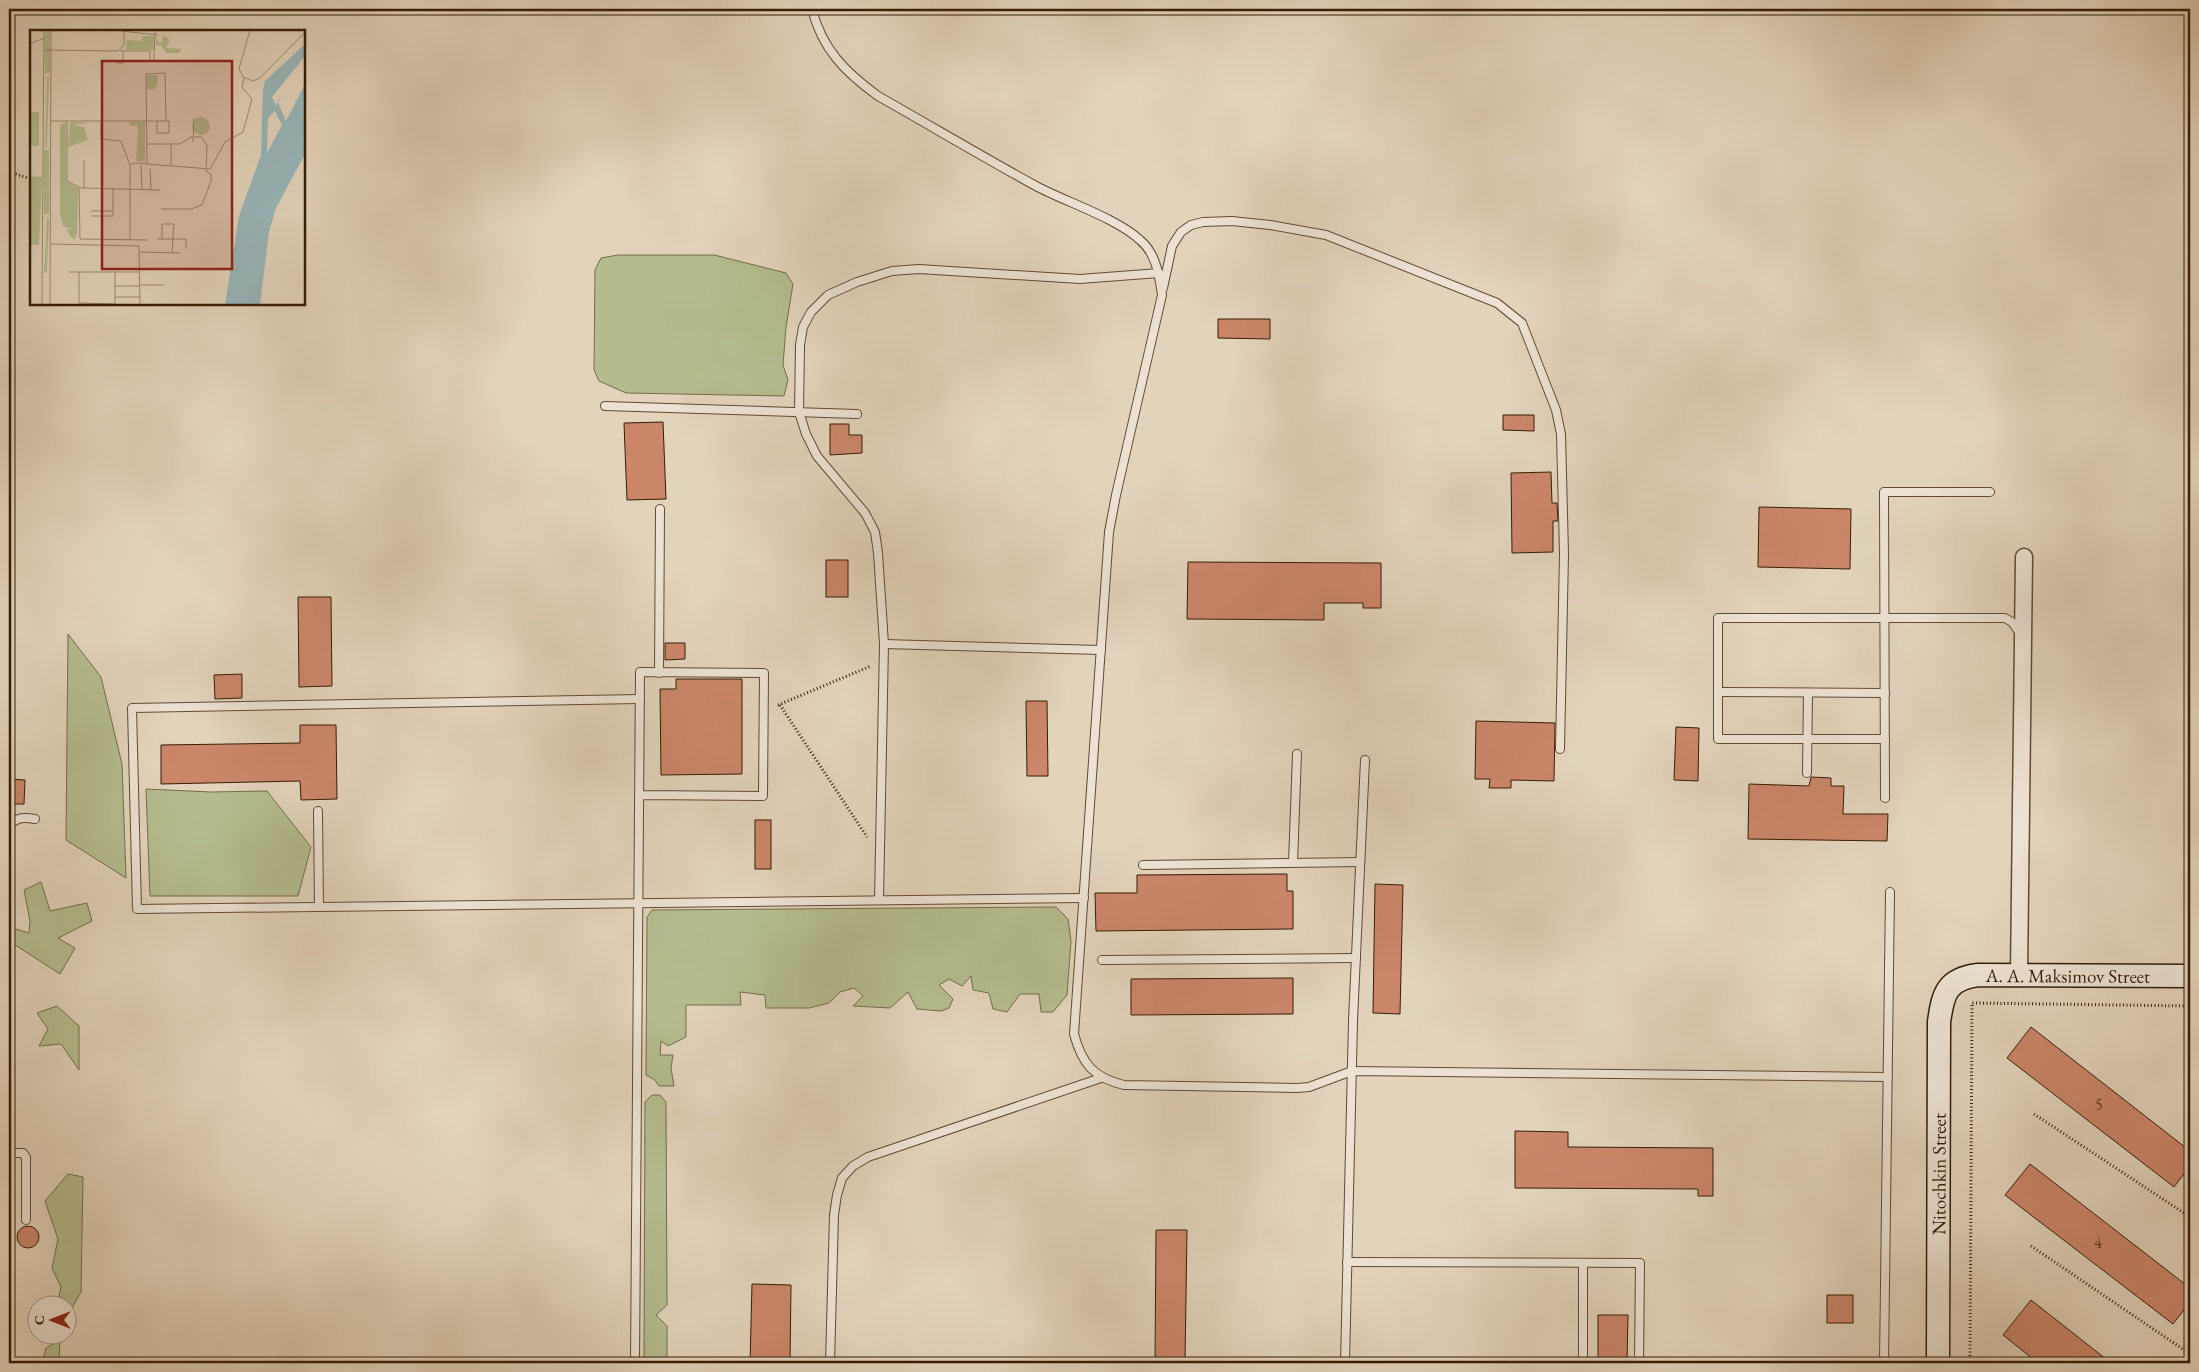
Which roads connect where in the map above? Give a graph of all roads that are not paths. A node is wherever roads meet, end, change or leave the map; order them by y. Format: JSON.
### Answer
{"nodes":[{"id":1,"x":812,"y":9,"type":"edge"},
{"id":2,"x":1159,"y":273,"type":"junction"},
{"id":3,"x":1162,"y":295,"type":"junction"},
{"id":4,"x":605,"y":406,"type":"dead end"},
{"id":5,"x":799,"y":412,"type":"junction"},
{"id":6,"x":857,"y":414,"type":"dead end"},
{"id":7,"x":1990,"y":492,"type":"dead end"},
{"id":8,"x":660,"y":509,"type":"dead end"},
{"id":9,"x":2024,"y":557,"type":"dead end"},
{"id":10,"x":1884,"y":618,"type":"junction"},
{"id":11,"x":2022,"y":639,"type":"junction"},
{"id":12,"x":884,"y":644,"type":"junction"},
{"id":13,"x":1101,"y":650,"type":"junction"},
{"id":14,"x":659,"y":673,"type":"junction"},
{"id":15,"x":1718,"y":692,"type":"junction"},
{"id":16,"x":1808,"y":693,"type":"junction"},
{"id":17,"x":1884,"y":693,"type":"junction"},
{"id":18,"x":640,"y":699,"type":"junction"},
{"id":19,"x":1808,"y":739,"type":"junction"},
{"id":20,"x":1884,"y":739,"type":"junction"},
{"id":21,"x":1560,"y":749,"type":"dead end"},
{"id":22,"x":1297,"y":754,"type":"dead end"},
{"id":23,"x":1365,"y":760,"type":"dead end"},
{"id":24,"x":1807,"y":773,"type":"dead end"},
{"id":25,"x":639,"y":795,"type":"junction"},
{"id":26,"x":1885,"y":798,"type":"dead end"},
{"id":27,"x":318,"y":811,"type":"dead end"},
{"id":28,"x":35,"y":819,"type":"dead end"},
{"id":29,"x":9,"y":826,"type":"edge"},
{"id":30,"x":9,"y":830,"type":"edge"},
{"id":31,"x":1360,"y":862,"type":"junction"},
{"id":32,"x":1293,"y":863,"type":"junction"},
{"id":33,"x":1143,"y":865,"type":"dead end"},
{"id":34,"x":9,"y":867,"type":"edge"},
{"id":35,"x":1890,"y":892,"type":"dead end"},
{"id":36,"x":1084,"y":898,"type":"junction"},
{"id":37,"x":879,"y":900,"type":"junction"},
{"id":38,"x":638,"y":904,"type":"junction"},
{"id":39,"x":320,"y":907,"type":"junction"},
{"id":40,"x":1356,"y":958,"type":"junction"},
{"id":41,"x":1102,"y":960,"type":"dead end"},
{"id":42,"x":2019,"y":975,"type":"junction"},
{"id":43,"x":2190,"y":976,"type":"edge"},
{"id":44,"x":1949,"y":987,"type":"joint"},
{"id":45,"x":1352,"y":1071,"type":"junction"},
{"id":46,"x":1888,"y":1077,"type":"junction"},
{"id":47,"x":1101,"y":1078,"type":"junction"},
{"id":48,"x":9,"y":1153,"type":"edge"},
{"id":49,"x":26,"y":1220,"type":"dead end"},
{"id":50,"x":1347,"y":1262,"type":"junction"},
{"id":51,"x":1583,"y":1263,"type":"junction"},
{"id":52,"x":635,"y":1363,"type":"edge"},
{"id":53,"x":830,"y":1363,"type":"edge"},
{"id":54,"x":1345,"y":1363,"type":"edge"},
{"id":55,"x":1583,"y":1363,"type":"edge"},
{"id":56,"x":1639,"y":1363,"type":"edge"},
{"id":57,"x":1884,"y":1363,"type":"edge"},
{"id":58,"x":1938,"y":1363,"type":"edge"}],
"edges":[{"from":1,"to":2,"type":"lane"},
{"from":2,"to":3,"type":"lane"},
{"from":2,"to":5,"type":"lane"},
{"from":3,"to":13,"type":"lane"},
{"from":3,"to":21,"type":"lane"},
{"from":4,"to":5,"type":"lane"},
{"from":5,"to":6,"type":"lane"},
{"from":5,"to":12,"type":"lane"},
{"from":7,"to":10,"type":"lane"},
{"from":8,"to":14,"type":"lane"},
{"from":9,"to":11,"type":"street"},
{"from":10,"to":11,"type":"lane"},
{"from":10,"to":15,"type":"lane"},
{"from":10,"to":17,"type":"lane"},
{"from":11,"to":42,"type":"street"},
{"from":12,"to":13,"type":"lane"},
{"from":12,"to":37,"type":"lane"},
{"from":13,"to":36,"type":"lane"},
{"from":14,"to":18,"type":"lane"},
{"from":14,"to":25,"type":"lane"},
{"from":15,"to":16,"type":"lane"},
{"from":15,"to":19,"type":"lane"},
{"from":16,"to":17,"type":"lane"},
{"from":16,"to":19,"type":"lane"},
{"from":17,"to":20,"type":"lane"},
{"from":18,"to":25,"type":"lane"},
{"from":18,"to":39,"type":"lane"},
{"from":19,"to":20,"type":"lane"},
{"from":19,"to":24,"type":"lane"},
{"from":20,"to":26,"type":"lane"},
{"from":22,"to":32,"type":"lane"},
{"from":23,"to":31,"type":"lane"},
{"from":25,"to":38,"type":"lane"},
{"from":27,"to":39,"type":"lane"},
{"from":28,"to":29,"type":"lane"},
{"from":30,"to":34,"type":"lane"},
{"from":31,"to":32,"type":"lane"},
{"from":31,"to":40,"type":"lane"},
{"from":32,"to":33,"type":"lane"},
{"from":35,"to":46,"type":"lane"},
{"from":36,"to":37,"type":"lane"},
{"from":36,"to":47,"type":"lane"},
{"from":37,"to":38,"type":"lane"},
{"from":38,"to":39,"type":"lane"},
{"from":38,"to":52,"type":"lane"},
{"from":40,"to":41,"type":"lane"},
{"from":40,"to":45,"type":"lane"},
{"from":42,"to":43,"type":"street","name":"A. A. Maksimov Street"},
{"from":42,"to":44,"type":"street","name":"A. A. Maksimov Street"},
{"from":44,"to":58,"type":"street","name":"Nitochkin Street"},
{"from":45,"to":46,"type":"lane"},
{"from":45,"to":47,"type":"lane"},
{"from":45,"to":50,"type":"lane"},
{"from":46,"to":57,"type":"lane"},
{"from":47,"to":53,"type":"lane"},
{"from":48,"to":49,"type":"lane"},
{"from":50,"to":51,"type":"lane"},
{"from":50,"to":54,"type":"lane"},
{"from":51,"to":55,"type":"lane"},
{"from":51,"to":56,"type":"lane"}]}
